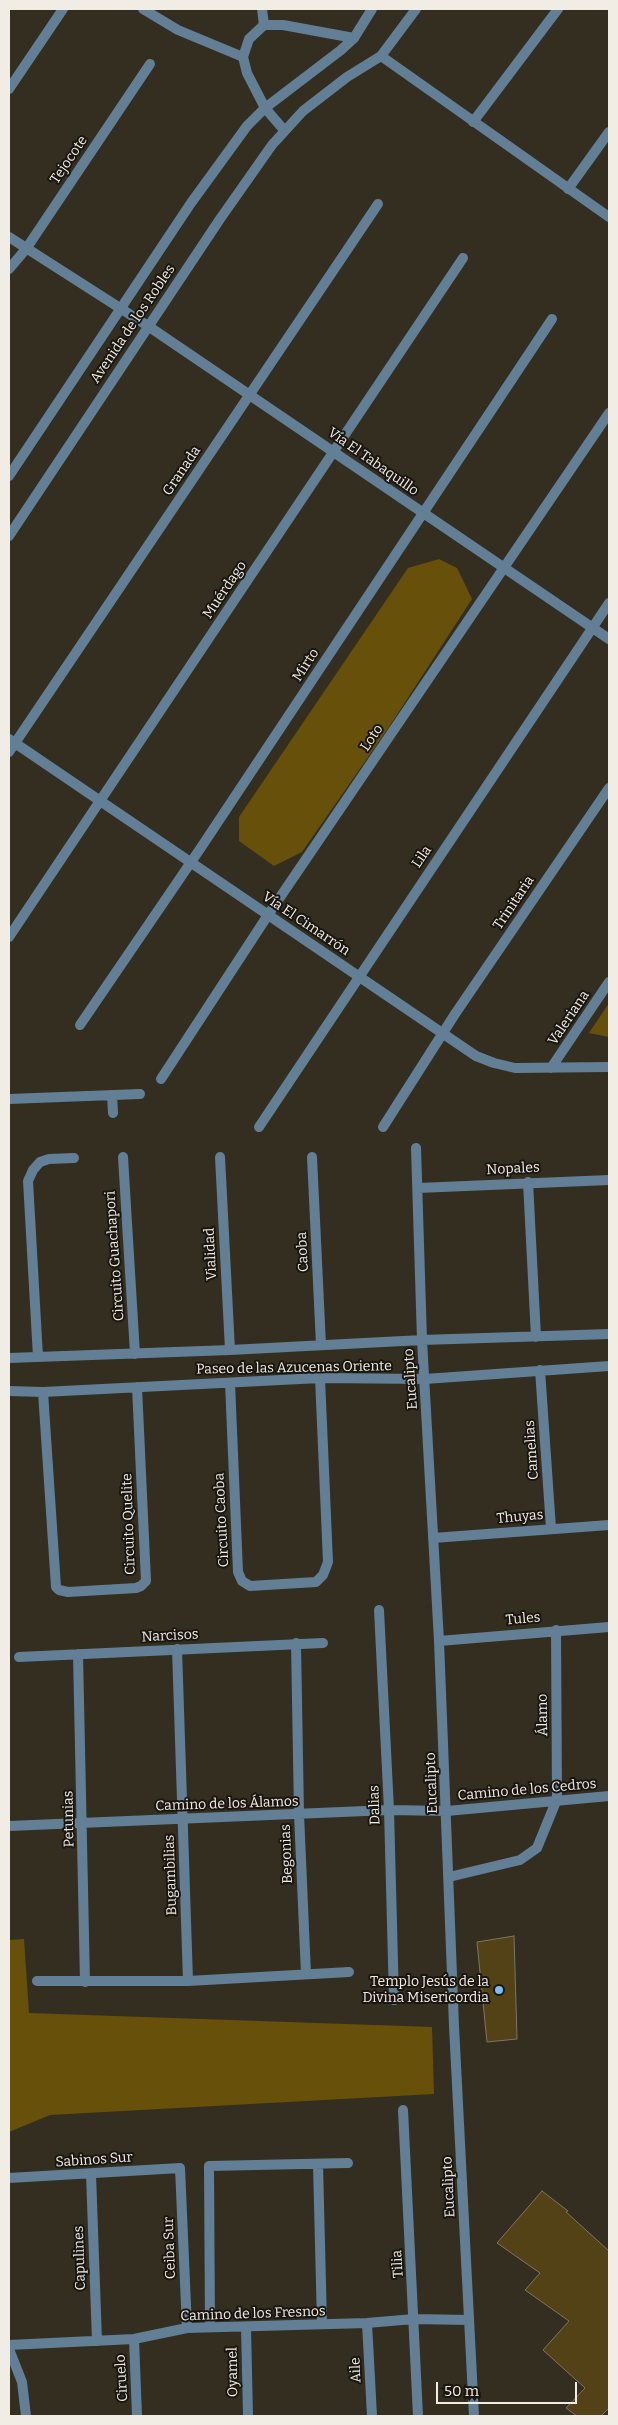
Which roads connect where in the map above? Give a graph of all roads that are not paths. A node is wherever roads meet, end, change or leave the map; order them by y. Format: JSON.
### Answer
{"nodes":[{"id":1,"x":64,"y":9,"type":"edge"},
{"id":2,"x":143,"y":9,"type":"edge"},
{"id":3,"x":262,"y":9,"type":"edge"},
{"id":4,"x":372,"y":9,"type":"edge"},
{"id":5,"x":416,"y":9,"type":"edge"},
{"id":6,"x":558,"y":9,"type":"edge"},
{"id":7,"x":264,"y":25,"type":"junction"},
{"id":8,"x":354,"y":38,"type":"junction"},
{"id":9,"x":381,"y":56,"type":"junction"},
{"id":10,"x":243,"y":57,"type":"junction"},
{"id":11,"x":150,"y":64,"type":"dead end"},
{"id":12,"x":9,"y":89,"type":"edge"},
{"id":13,"x":265,"y":108,"type":"junction"},
{"id":14,"x":473,"y":122,"type":"junction"},
{"id":15,"x":284,"y":130,"type":"junction"},
{"id":16,"x":609,"y":132,"type":"edge"},
{"id":17,"x":568,"y":189,"type":"junction"},
{"id":18,"x":378,"y":204,"type":"dead end"},
{"id":19,"x":609,"y":217,"type":"edge"},
{"id":20,"x":9,"y":237,"type":"edge"},
{"id":21,"x":26,"y":249,"type":"junction"},
{"id":22,"x":463,"y":258,"type":"dead end"},
{"id":23,"x":9,"y":270,"type":"edge"},
{"id":24,"x":120,"y":308,"type":"junction"},
{"id":25,"x":552,"y":319,"type":"dead end"},
{"id":26,"x":148,"y":326,"type":"junction"},
{"id":27,"x":249,"y":396,"type":"junction"},
{"id":28,"x":609,"y":414,"type":"edge"},
{"id":29,"x":334,"y":451,"type":"junction"},
{"id":30,"x":9,"y":476,"type":"edge"},
{"id":31,"x":423,"y":513,"type":"junction"},
{"id":32,"x":9,"y":536,"type":"edge"},
{"id":33,"x":504,"y":569,"type":"junction"},
{"id":34,"x":609,"y":603,"type":"edge"},
{"id":35,"x":593,"y":628,"type":"junction"},
{"id":36,"x":609,"y":639,"type":"edge"},
{"id":37,"x":11,"y":745,"type":"edge"},
{"id":38,"x":609,"y":788,"type":"edge"},
{"id":39,"x":102,"y":801,"type":"junction"},
{"id":40,"x":191,"y":863,"type":"junction"},
{"id":41,"x":268,"y":916,"type":"junction"},
{"id":42,"x":9,"y":937,"type":"edge"},
{"id":43,"x":359,"y":976,"type":"junction"},
{"id":44,"x":609,"y":982,"type":"edge"},
{"id":45,"x":80,"y":1025,"type":"dead end"},
{"id":46,"x":442,"y":1034,"type":"junction"},
{"id":47,"x":609,"y":1067,"type":"edge"},
{"id":48,"x":551,"y":1068,"type":"junction"},
{"id":49,"x":161,"y":1079,"type":"dead end"},
{"id":50,"x":140,"y":1094,"type":"dead end"},
{"id":51,"x":112,"y":1095,"type":"junction"},
{"id":52,"x":9,"y":1099,"type":"edge"},
{"id":53,"x":113,"y":1113,"type":"dead end"},
{"id":54,"x":259,"y":1127,"type":"dead end"},
{"id":55,"x":383,"y":1127,"type":"dead end"},
{"id":56,"x":416,"y":1148,"type":"dead end"},
{"id":57,"x":123,"y":1157,"type":"dead end"},
{"id":58,"x":220,"y":1157,"type":"dead end"},
{"id":59,"x":74,"y":1158,"type":"dead end"},
{"id":60,"x":312,"y":1158,"type":"dead end"},
{"id":61,"x":609,"y":1180,"type":"edge"},
{"id":62,"x":528,"y":1182,"type":"junction"},
{"id":63,"x":418,"y":1188,"type":"junction"},
{"id":64,"x":609,"y":1334,"type":"edge"},
{"id":65,"x":536,"y":1337,"type":"junction"},
{"id":66,"x":422,"y":1340,"type":"junction"},
{"id":67,"x":321,"y":1345,"type":"junction"},
{"id":68,"x":230,"y":1350,"type":"junction"},
{"id":69,"x":135,"y":1354,"type":"junction"},
{"id":70,"x":38,"y":1357,"type":"junction"},
{"id":71,"x":9,"y":1358,"type":"edge"},
{"id":72,"x":609,"y":1366,"type":"edge"},
{"id":73,"x":540,"y":1370,"type":"junction"},
{"id":74,"x":320,"y":1378,"type":"junction"},
{"id":75,"x":425,"y":1379,"type":"junction"},
{"id":76,"x":230,"y":1383,"type":"junction"},
{"id":77,"x":137,"y":1386,"type":"junction"},
{"id":78,"x":9,"y":1390,"type":"edge"},
{"id":79,"x":43,"y":1392,"type":"junction"},
{"id":80,"x":609,"y":1525,"type":"edge"},
{"id":81,"x":551,"y":1528,"type":"junction"},
{"id":82,"x":433,"y":1538,"type":"junction"},
{"id":83,"x":378,"y":1610,"type":"dead end"},
{"id":84,"x":609,"y":1627,"type":"edge"},
{"id":85,"x":556,"y":1630,"type":"junction"},
{"id":86,"x":439,"y":1641,"type":"junction"},
{"id":87,"x":296,"y":1643,"type":"junction"},
{"id":88,"x":323,"y":1643,"type":"dead end"},
{"id":89,"x":178,"y":1649,"type":"junction"},
{"id":90,"x":78,"y":1654,"type":"junction"},
{"id":91,"x":19,"y":1657,"type":"dead end"},
{"id":92,"x":609,"y":1796,"type":"edge"},
{"id":93,"x":558,"y":1799,"type":"junction"},
{"id":94,"x":389,"y":1810,"type":"junction"},
{"id":95,"x":447,"y":1811,"type":"junction"},
{"id":96,"x":299,"y":1814,"type":"junction"},
{"id":97,"x":184,"y":1820,"type":"junction"},
{"id":98,"x":83,"y":1822,"type":"junction"},
{"id":99,"x":9,"y":1826,"type":"edge"},
{"id":100,"x":449,"y":1877,"type":"junction"},
{"id":101,"x":349,"y":1972,"type":"dead end"},
{"id":102,"x":306,"y":1974,"type":"junction"},
{"id":103,"x":37,"y":1981,"type":"dead end"},
{"id":104,"x":188,"y":1981,"type":"junction"},
{"id":105,"x":85,"y":1982,"type":"junction"},
{"id":106,"x":394,"y":2000,"type":"dead end"},
{"id":107,"x":403,"y":2110,"type":"dead end"},
{"id":108,"x":348,"y":2163,"type":"dead end"},
{"id":109,"x":318,"y":2164,"type":"junction"},
{"id":110,"x":180,"y":2168,"type":"joint"},
{"id":111,"x":91,"y":2174,"type":"junction"},
{"id":112,"x":9,"y":2178,"type":"edge"},
{"id":113,"x":414,"y":2319,"type":"junction"},
{"id":114,"x":469,"y":2320,"type":"junction"},
{"id":115,"x":367,"y":2323,"type":"junction"},
{"id":116,"x":322,"y":2324,"type":"junction"},
{"id":117,"x":210,"y":2327,"type":"junction"},
{"id":118,"x":246,"y":2327,"type":"junction"},
{"id":119,"x":186,"y":2328,"type":"junction"},
{"id":120,"x":134,"y":2339,"type":"junction"},
{"id":121,"x":97,"y":2341,"type":"junction"},
{"id":122,"x":9,"y":2345,"type":"edge"},
{"id":123,"x":9,"y":2350,"type":"edge"},
{"id":124,"x":26,"y":2416,"type":"edge"},
{"id":125,"x":137,"y":2416,"type":"edge"},
{"id":126,"x":248,"y":2416,"type":"edge"},
{"id":127,"x":372,"y":2416,"type":"edge"},
{"id":128,"x":418,"y":2416,"type":"edge"},
{"id":129,"x":474,"y":2416,"type":"edge"}],
"edges":[{"from":1,"to":12,"type":"street"},
{"from":2,"to":10,"type":"street"},
{"from":3,"to":7,"type":"street"},
{"from":4,"to":8,"type":"street","name":"Avenida de los Robles"},
{"from":5,"to":9,"type":"street","name":"Avenida de los Robles"},
{"from":6,"to":14,"type":"street"},
{"from":7,"to":8,"type":"street"},
{"from":7,"to":10,"type":"street"},
{"from":8,"to":13,"type":"street","name":"Avenida de los Robles"},
{"from":9,"to":14,"type":"street"},
{"from":9,"to":15,"type":"street","name":"Avenida de los Robles"},
{"from":10,"to":13,"type":"street"},
{"from":11,"to":21,"type":"street","name":"Tejocote"},
{"from":13,"to":15,"type":"street"},
{"from":13,"to":24,"type":"street","name":"Avenida de los Robles"},
{"from":14,"to":17,"type":"street"},
{"from":15,"to":26,"type":"street","name":"Avenida de los Robles"},
{"from":16,"to":17,"type":"street"},
{"from":17,"to":19,"type":"street"},
{"from":18,"to":27,"type":"street","name":"Granada"},
{"from":20,"to":21,"type":"street","name":"Vía El Tabaquillo"},
{"from":21,"to":23,"type":"street","name":"Tejocote"},
{"from":21,"to":24,"type":"street","name":"Vía El Tabaquillo"},
{"from":22,"to":29,"type":"street","name":"Muérdago"},
{"from":24,"to":26,"type":"street","name":"Vía El Tabaquillo"},
{"from":24,"to":30,"type":"street","name":"Avenida de los Robles"},
{"from":25,"to":31,"type":"street","name":"Mirto"},
{"from":26,"to":27,"type":"street","name":"Vía El Tabaquillo"},
{"from":26,"to":32,"type":"street","name":"Avenida de los Robles"},
{"from":27,"to":29,"type":"street","name":"Vía El Tabaquillo"},
{"from":27,"to":37,"type":"street","name":"Granada"},
{"from":28,"to":33,"type":"street","name":"Loto"},
{"from":29,"to":31,"type":"street","name":"Vía El Tabaquillo"},
{"from":29,"to":39,"type":"street","name":"Muérdago"},
{"from":31,"to":33,"type":"street","name":"Vía El Tabaquillo"},
{"from":31,"to":40,"type":"street","name":"Mirto"},
{"from":33,"to":35,"type":"street","name":"Vía El Tabaquillo"},
{"from":33,"to":41,"type":"street","name":"Loto"},
{"from":34,"to":35,"type":"street","name":"Lila"},
{"from":35,"to":36,"type":"street","name":"Vía El Tabaquillo"},
{"from":35,"to":43,"type":"street","name":"Lila"},
{"from":37,"to":39,"type":"street","name":"Vía El Cimarrón"},
{"from":38,"to":46,"type":"street","name":"Trinitaria"},
{"from":39,"to":40,"type":"street","name":"Vía El Cimarrón"},
{"from":39,"to":42,"type":"street","name":"Muérdago"},
{"from":40,"to":41,"type":"street","name":"Vía El Cimarrón"},
{"from":40,"to":45,"type":"street","name":"Mirto"},
{"from":41,"to":43,"type":"street","name":"Vía El Cimarrón"},
{"from":41,"to":49,"type":"street","name":"Loto"},
{"from":43,"to":46,"type":"street","name":"Vía El Cimarrón"},
{"from":43,"to":54,"type":"street","name":"Lila"},
{"from":44,"to":48,"type":"street","name":"Valeriana"},
{"from":46,"to":48,"type":"street","name":"Vía El Cimarrón"},
{"from":46,"to":55,"type":"street","name":"Trinitaria"},
{"from":47,"to":48,"type":"street","name":"Vía El Cimarrón"},
{"from":50,"to":51,"type":"street"},
{"from":51,"to":52,"type":"street"},
{"from":51,"to":53,"type":"street"},
{"from":56,"to":63,"type":"street","name":"Eucalipto"},
{"from":57,"to":69,"type":"street","name":"Circuito Guachapori"},
{"from":58,"to":68,"type":"street","name":"Vialidad"},
{"from":59,"to":70,"type":"street"},
{"from":60,"to":67,"type":"street","name":"Caoba"},
{"from":61,"to":62,"type":"street","name":"Nopales"},
{"from":62,"to":63,"type":"street","name":"Nopales"},
{"from":62,"to":65,"type":"street"},
{"from":63,"to":66,"type":"street","name":"Eucalipto"},
{"from":64,"to":65,"type":"street","name":"Paseo de las Azucenas Oriente"},
{"from":65,"to":66,"type":"street","name":"Paseo de las Azucenas Oriente"},
{"from":66,"to":67,"type":"street","name":"Paseo de las Azucenas Oriente"},
{"from":66,"to":75,"type":"street","name":"Eucalipto"},
{"from":67,"to":68,"type":"street","name":"Paseo de las Azucenas Oriente"},
{"from":68,"to":69,"type":"street","name":"Paseo de las Azucenas Oriente"},
{"from":69,"to":70,"type":"street","name":"Paseo de las Azucenas Oriente"},
{"from":70,"to":71,"type":"street","name":"Paseo de las Azucenas Oriente"},
{"from":72,"to":73,"type":"street","name":"Paseo de las Azucenas Oriente"},
{"from":73,"to":75,"type":"street","name":"Paseo de las Azucenas Oriente"},
{"from":73,"to":81,"type":"street","name":"Camelias"},
{"from":74,"to":75,"type":"street","name":"Paseo de las Azucenas Oriente"},
{"from":74,"to":76,"type":"street","name":"Paseo de las Azucenas Oriente"},
{"from":74,"to":76,"type":"street","name":"Circuito Caoba"},
{"from":75,"to":82,"type":"street","name":"Eucalipto"},
{"from":76,"to":77,"type":"street","name":"Paseo de las Azucenas Oriente"},
{"from":77,"to":79,"type":"street","name":"Paseo de las Azucenas Oriente"},
{"from":77,"to":79,"type":"street","name":"Circuito Quelite"},
{"from":78,"to":79,"type":"street","name":"Paseo de las Azucenas Oriente"},
{"from":80,"to":81,"type":"street","name":"Thuyas"},
{"from":81,"to":82,"type":"street","name":"Thuyas"},
{"from":82,"to":86,"type":"street","name":"Eucalipto"},
{"from":83,"to":94,"type":"street","name":"Dalias"},
{"from":84,"to":85,"type":"street","name":"Tules"},
{"from":85,"to":86,"type":"street","name":"Tules"},
{"from":85,"to":93,"type":"street","name":"Álamo"},
{"from":86,"to":95,"type":"street","name":"Eucalipto"},
{"from":87,"to":88,"type":"street","name":"Narcisos"},
{"from":87,"to":89,"type":"street","name":"Narcisos"},
{"from":87,"to":96,"type":"street","name":"Begonias"},
{"from":89,"to":90,"type":"street","name":"Narcisos"},
{"from":89,"to":97,"type":"street","name":"Bugambilias"},
{"from":90,"to":91,"type":"street","name":"Narcisos"},
{"from":90,"to":98,"type":"street","name":"Petunias"},
{"from":92,"to":93,"type":"street","name":"Camino de los Cedros"},
{"from":93,"to":95,"type":"street","name":"Camino de los Cedros"},
{"from":93,"to":100,"type":"street"},
{"from":94,"to":95,"type":"street","name":"Camino de los Álamos"},
{"from":94,"to":96,"type":"street","name":"Camino de los Álamos"},
{"from":94,"to":106,"type":"street","name":"Dalias"},
{"from":95,"to":100,"type":"street","name":"Eucalipto"},
{"from":96,"to":97,"type":"street","name":"Camino de los Álamos"},
{"from":96,"to":102,"type":"street","name":"Begonias"},
{"from":97,"to":98,"type":"street","name":"Camino de los Álamos"},
{"from":97,"to":104,"type":"street","name":"Bugambilias"},
{"from":98,"to":99,"type":"street","name":"Camino de los Álamos"},
{"from":98,"to":105,"type":"street","name":"Petunias"},
{"from":100,"to":114,"type":"street","name":"Eucalipto"},
{"from":101,"to":102,"type":"street"},
{"from":102,"to":104,"type":"street"},
{"from":103,"to":105,"type":"street"},
{"from":104,"to":105,"type":"street"},
{"from":107,"to":113,"type":"street","name":"Tilia"},
{"from":108,"to":109,"type":"street"},
{"from":109,"to":116,"type":"street"},
{"from":109,"to":117,"type":"street"},
{"from":110,"to":111,"type":"street","name":"Sabinos Sur"},
{"from":110,"to":119,"type":"street","name":"Ceiba Sur"},
{"from":111,"to":112,"type":"street","name":"Sabinos Sur"},
{"from":111,"to":121,"type":"street","name":"Capulines"},
{"from":113,"to":114,"type":"street","name":"Camino de los Fresnos"},
{"from":113,"to":115,"type":"street","name":"Camino de los Fresnos"},
{"from":113,"to":128,"type":"street","name":"Tilia"},
{"from":114,"to":129,"type":"street","name":"Eucalipto"},
{"from":115,"to":116,"type":"street","name":"Camino de los Fresnos"},
{"from":115,"to":127,"type":"street","name":"Aile"},
{"from":116,"to":118,"type":"street","name":"Camino de los Fresnos"},
{"from":117,"to":118,"type":"street","name":"Camino de los Fresnos"},
{"from":117,"to":119,"type":"street","name":"Camino de los Fresnos"},
{"from":118,"to":126,"type":"street","name":"Oyamel"},
{"from":119,"to":120,"type":"street","name":"Camino de los Fresnos"},
{"from":120,"to":121,"type":"street","name":"Camino de los Fresnos"},
{"from":120,"to":125,"type":"street","name":"Ciruelo"},
{"from":121,"to":122,"type":"street","name":"Camino de los Fresnos"},
{"from":123,"to":124,"type":"street"}]}
